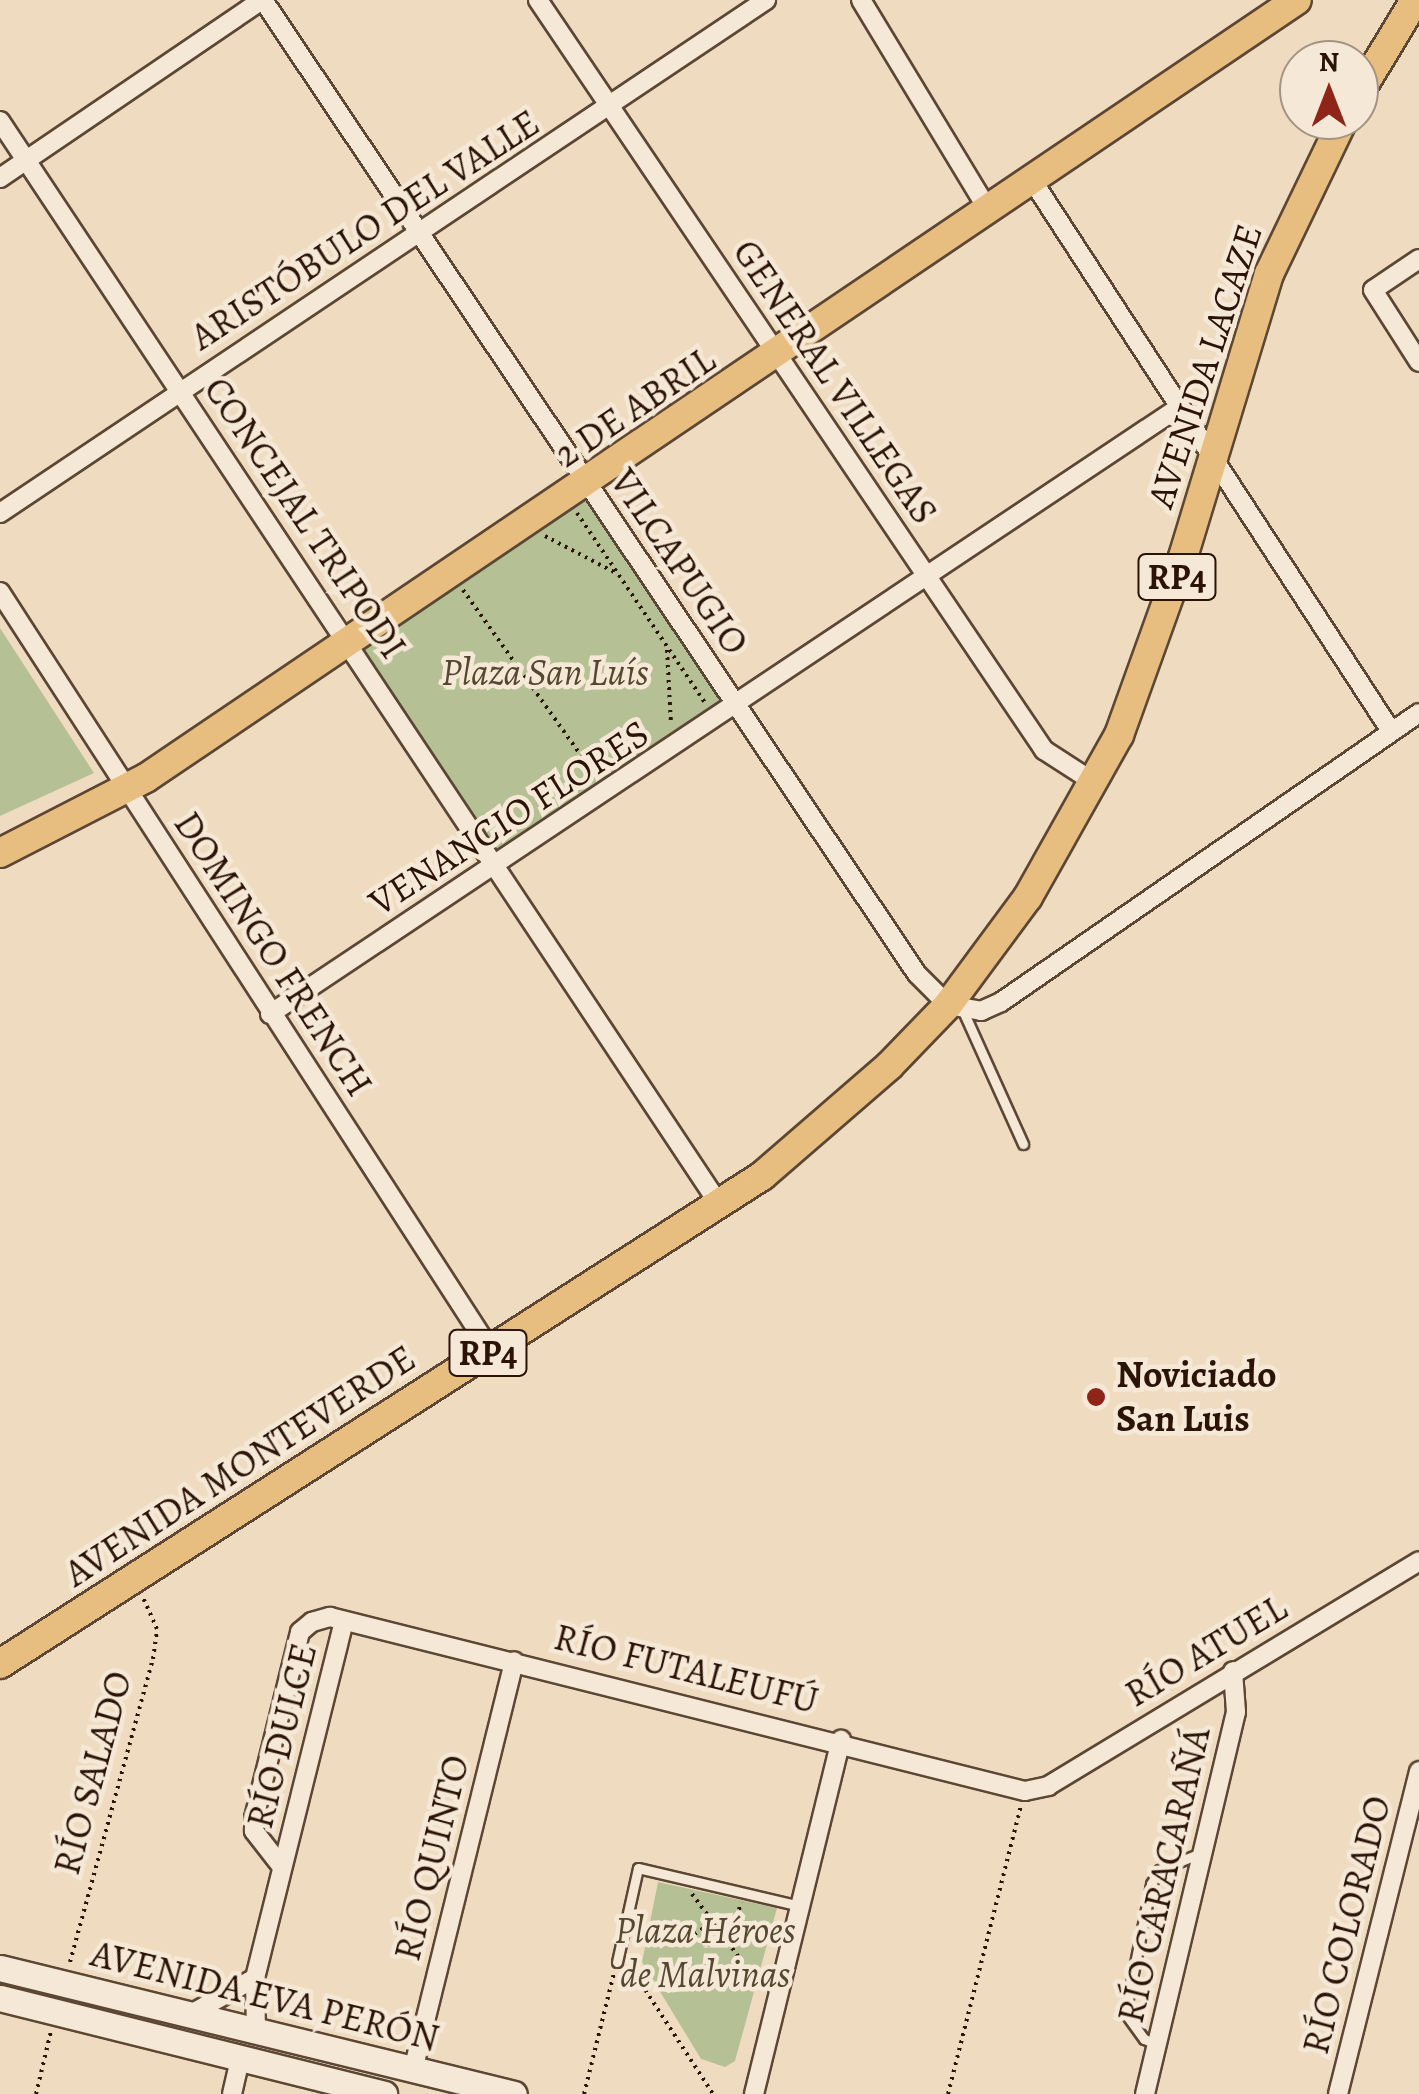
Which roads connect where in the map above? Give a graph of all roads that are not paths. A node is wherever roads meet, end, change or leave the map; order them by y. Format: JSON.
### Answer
{"nodes":[{"id":1,"x":262,"y":0,"type":"edge"},
{"id":2,"x":538,"y":0,"type":"edge"},
{"id":3,"x":766,"y":0,"type":"edge"},
{"id":4,"x":861,"y":0,"type":"edge"},
{"id":5,"x":1297,"y":0,"type":"edge"},
{"id":6,"x":1415,"y":0,"type":"edge"},
{"id":7,"x":1379,"y":60,"type":"edge"},
{"id":8,"x":612,"y":107,"type":"junction"},
{"id":9,"x":0,"y":120,"type":"edge"},
{"id":10,"x":1333,"y":140,"type":"edge"},
{"id":11,"x":27,"y":160,"type":"junction"},
{"id":12,"x":0,"y":178,"type":"edge"},
{"id":13,"x":1034,"y":183,"type":"junction"},
{"id":14,"x":990,"y":212,"type":"junction"},
{"id":15,"x":416,"y":233,"type":"junction"},
{"id":16,"x":1419,"y":260,"type":"edge"},
{"id":17,"x":778,"y":356,"type":"junction"},
{"id":18,"x":1419,"y":362,"type":"edge"},
{"id":19,"x":181,"y":391,"type":"junction"},
{"id":20,"x":1181,"y":406,"type":"junction"},
{"id":21,"x":1215,"y":458,"type":"junction"},
{"id":22,"x":580,"y":495,"type":"junction"},
{"id":23,"x":0,"y":513,"type":"edge"},
{"id":24,"x":928,"y":580,"type":"junction"},
{"id":25,"x":0,"y":592,"type":"edge"},
{"id":26,"x":349,"y":640,"type":"junction"},
{"id":27,"x":737,"y":706,"type":"junction"},
{"id":28,"x":1419,"y":712,"type":"edge"},
{"id":29,"x":1391,"y":731,"type":"junction"},
{"id":30,"x":1095,"y":783,"type":"junction"},
{"id":31,"x":129,"y":788,"type":"junction"},
{"id":32,"x":0,"y":853,"type":"edge"},
{"id":33,"x":496,"y":866,"type":"junction"},
{"id":34,"x":955,"y":1008,"type":"junction"},
{"id":35,"x":270,"y":1014,"type":"junction"},
{"id":36,"x":1022,"y":1144,"type":"dead end"},
{"id":37,"x":719,"y":1204,"type":"junction"},
{"id":38,"x":491,"y":1350,"type":"junction"},
{"id":39,"x":1419,"y":1561,"type":"edge"},
{"id":40,"x":337,"y":1620,"type":"junction"},
{"id":41,"x":514,"y":1661,"type":"junction"},
{"id":42,"x":0,"y":1664,"type":"edge"},
{"id":43,"x":1232,"y":1671,"type":"junction"},
{"id":44,"x":841,"y":1740,"type":"junction"},
{"id":45,"x":1419,"y":1771,"type":"edge"},
{"id":46,"x":1025,"y":1790,"type":"joint"},
{"id":47,"x":1203,"y":1852,"type":"junction"},
{"id":48,"x":282,"y":1867,"type":"junction"},
{"id":49,"x":800,"y":1906,"type":"junction"},
{"id":50,"x":616,"y":1962,"type":"road end"},
{"id":51,"x":0,"y":1968,"type":"edge"},
{"id":52,"x":255,"y":1978,"type":"junction"},
{"id":53,"x":64,"y":1986,"type":"junction"},
{"id":54,"x":0,"y":1998,"type":"edge"},
{"id":55,"x":56,"y":2012,"type":"junction"},
{"id":56,"x":188,"y":2015,"type":"junction"},
{"id":57,"x":256,"y":2031,"type":"junction"},
{"id":58,"x":1157,"y":2044,"type":"junction"},
{"id":59,"x":328,"y":2050,"type":"junction"},
{"id":60,"x":240,"y":2058,"type":"junction"},
{"id":61,"x":413,"y":2070,"type":"junction"},
{"id":62,"x":322,"y":2079,"type":"junction"},
{"id":63,"x":499,"y":2092,"type":"edge"},
{"id":64,"x":232,"y":2094,"type":"edge"},
{"id":65,"x":384,"y":2094,"type":"edge"},
{"id":66,"x":754,"y":2094,"type":"edge"},
{"id":67,"x":1145,"y":2094,"type":"edge"},
{"id":68,"x":1338,"y":2094,"type":"edge"}],
"edges":[{"from":1,"to":11,"type":"street"},
{"from":1,"to":15,"type":"street","name":"VILCAPUGIO"},
{"from":2,"to":8,"type":"street","name":"GENERAL VILLEGAS"},
{"from":3,"to":8,"type":"street","name":"ARISTÓBULO DEL VALLE"},
{"from":4,"to":14,"type":"street"},
{"from":5,"to":13,"type":"main road","name":"2 DE ABRIL"},
{"from":6,"to":7,"type":"main road"},
{"from":8,"to":15,"type":"street","name":"ARISTÓBULO DEL VALLE"},
{"from":8,"to":17,"type":"street","name":"GENERAL VILLEGAS"},
{"from":9,"to":11,"type":"street","name":"CONCEJAL TRIPODI"},
{"from":10,"to":21,"type":"main road","name":"AVENIDA LACAZE","number":"RP4"},
{"from":11,"to":12,"type":"street"},
{"from":11,"to":19,"type":"street","name":"CONCEJAL TRIPODI"},
{"from":13,"to":14,"type":"main road","name":"2 DE ABRIL"},
{"from":13,"to":20,"type":"street"},
{"from":14,"to":17,"type":"main road","name":"2 DE ABRIL"},
{"from":15,"to":19,"type":"street","name":"ARISTÓBULO DEL VALLE"},
{"from":15,"to":22,"type":"street","name":"VILCAPUGIO"},
{"from":16,"to":18,"type":"street"},
{"from":17,"to":22,"type":"main road","name":"2 DE ABRIL"},
{"from":17,"to":24,"type":"street","name":"GENERAL VILLEGAS"},
{"from":19,"to":23,"type":"street","name":"ARISTÓBULO DEL VALLE"},
{"from":19,"to":26,"type":"street","name":"CONCEJAL TRIPODI"},
{"from":20,"to":21,"type":"street"},
{"from":20,"to":24,"type":"street","name":"VENANCIO FLORES"},
{"from":21,"to":29,"type":"street"},
{"from":21,"to":30,"type":"main road","name":"AVENIDA LACAZE","number":"RP4"},
{"from":22,"to":26,"type":"main road","name":"2 DE ABRIL"},
{"from":22,"to":27,"type":"street","name":"VILCAPUGIO"},
{"from":24,"to":27,"type":"street","name":"VENANCIO FLORES"},
{"from":24,"to":30,"type":"street","name":"GENERAL VILLEGAS"},
{"from":25,"to":31,"type":"street","name":"DOMINGO FRENCH"},
{"from":26,"to":31,"type":"main road","name":"2 DE ABRIL"},
{"from":26,"to":33,"type":"street","name":"CONCEJAL TRIPODI"},
{"from":27,"to":33,"type":"street","name":"VENANCIO FLORES"},
{"from":27,"to":34,"type":"street","name":"VILCAPUGIO"},
{"from":28,"to":29,"type":"street"},
{"from":29,"to":34,"type":"street"},
{"from":30,"to":34,"type":"main road","name":"AVENIDA LACAZE","number":"RP4"},
{"from":31,"to":32,"type":"main road","name":"2 DE ABRIL"},
{"from":31,"to":35,"type":"street","name":"DOMINGO FRENCH"},
{"from":33,"to":35,"type":"street","name":"VENANCIO FLORES"},
{"from":33,"to":37,"type":"street","name":"CONCEJAL TRIPODI"},
{"from":34,"to":36,"type":"lane"},
{"from":34,"to":37,"type":"main road","name":"AVENIDA MONTEVERDE","number":"RP4"},
{"from":35,"to":38,"type":"street","name":"DOMINGO FRENCH"},
{"from":37,"to":38,"type":"main road","name":"AVENIDA MONTEVERDE","number":"RP4"},
{"from":38,"to":42,"type":"main road","name":"AVENIDA MONTEVERDE","number":"RP4"},
{"from":39,"to":43,"type":"street","name":"RÍO ATUEL"},
{"from":40,"to":41,"type":"street","name":"RÍO FUTALEUFÚ"},
{"from":40,"to":48,"type":"street","name":"RÍO DULCE"},
{"from":40,"to":48,"type":"street","name":"RÍO DULCE"},
{"from":41,"to":44,"type":"street","name":"RÍO FUTALEUFÚ"},
{"from":41,"to":61,"type":"street","name":"RÍO QUINTO"},
{"from":43,"to":46,"type":"street","name":"RÍO ATUEL"},
{"from":43,"to":47,"type":"street","name":"RÍO CARACARAÑÁ"},
{"from":44,"to":46,"type":"street","name":"RÍO FUTALEUFÚ"},
{"from":44,"to":49,"type":"street"},
{"from":45,"to":68,"type":"street","name":"RÍO COLORADO"},
{"from":47,"to":58,"type":"street","name":"RÍO CARACARAÑÁ"},
{"from":47,"to":58,"type":"lane"},
{"from":48,"to":52,"type":"street","name":"RÍO DULCE"},
{"from":49,"to":50,"type":"lane"},
{"from":49,"to":66,"type":"street"},
{"from":51,"to":53,"type":"main road","name":"AVENIDA EVA PERÓN"},
{"from":52,"to":56,"type":"street"},
{"from":52,"to":57,"type":"street","name":"RÍO DULCE"},
{"from":53,"to":55,"type":"main road"},
{"from":53,"to":56,"type":"main road","name":"AVENIDA EVA PERÓN"},
{"from":54,"to":55,"type":"main road","name":"AVENIDA EVA PERÓN"},
{"from":55,"to":60,"type":"main road","name":"AVENIDA EVA PERÓN"},
{"from":56,"to":57,"type":"main road","name":"AVENIDA EVA PERÓN"},
{"from":57,"to":59,"type":"main road","name":"AVENIDA EVA PERÓN"},
{"from":58,"to":67,"type":"street","name":"RÍO CARACARAÑÁ"},
{"from":59,"to":61,"type":"main road","name":"AVENIDA EVA PERÓN"},
{"from":59,"to":62,"type":"main road"},
{"from":60,"to":62,"type":"main road","name":"AVENIDA EVA PERÓN"},
{"from":60,"to":64,"type":"street"},
{"from":61,"to":63,"type":"main road","name":"AVENIDA EVA PERÓN"},
{"from":62,"to":65,"type":"main road","name":"AVENIDA EVA PERÓN"}]}
